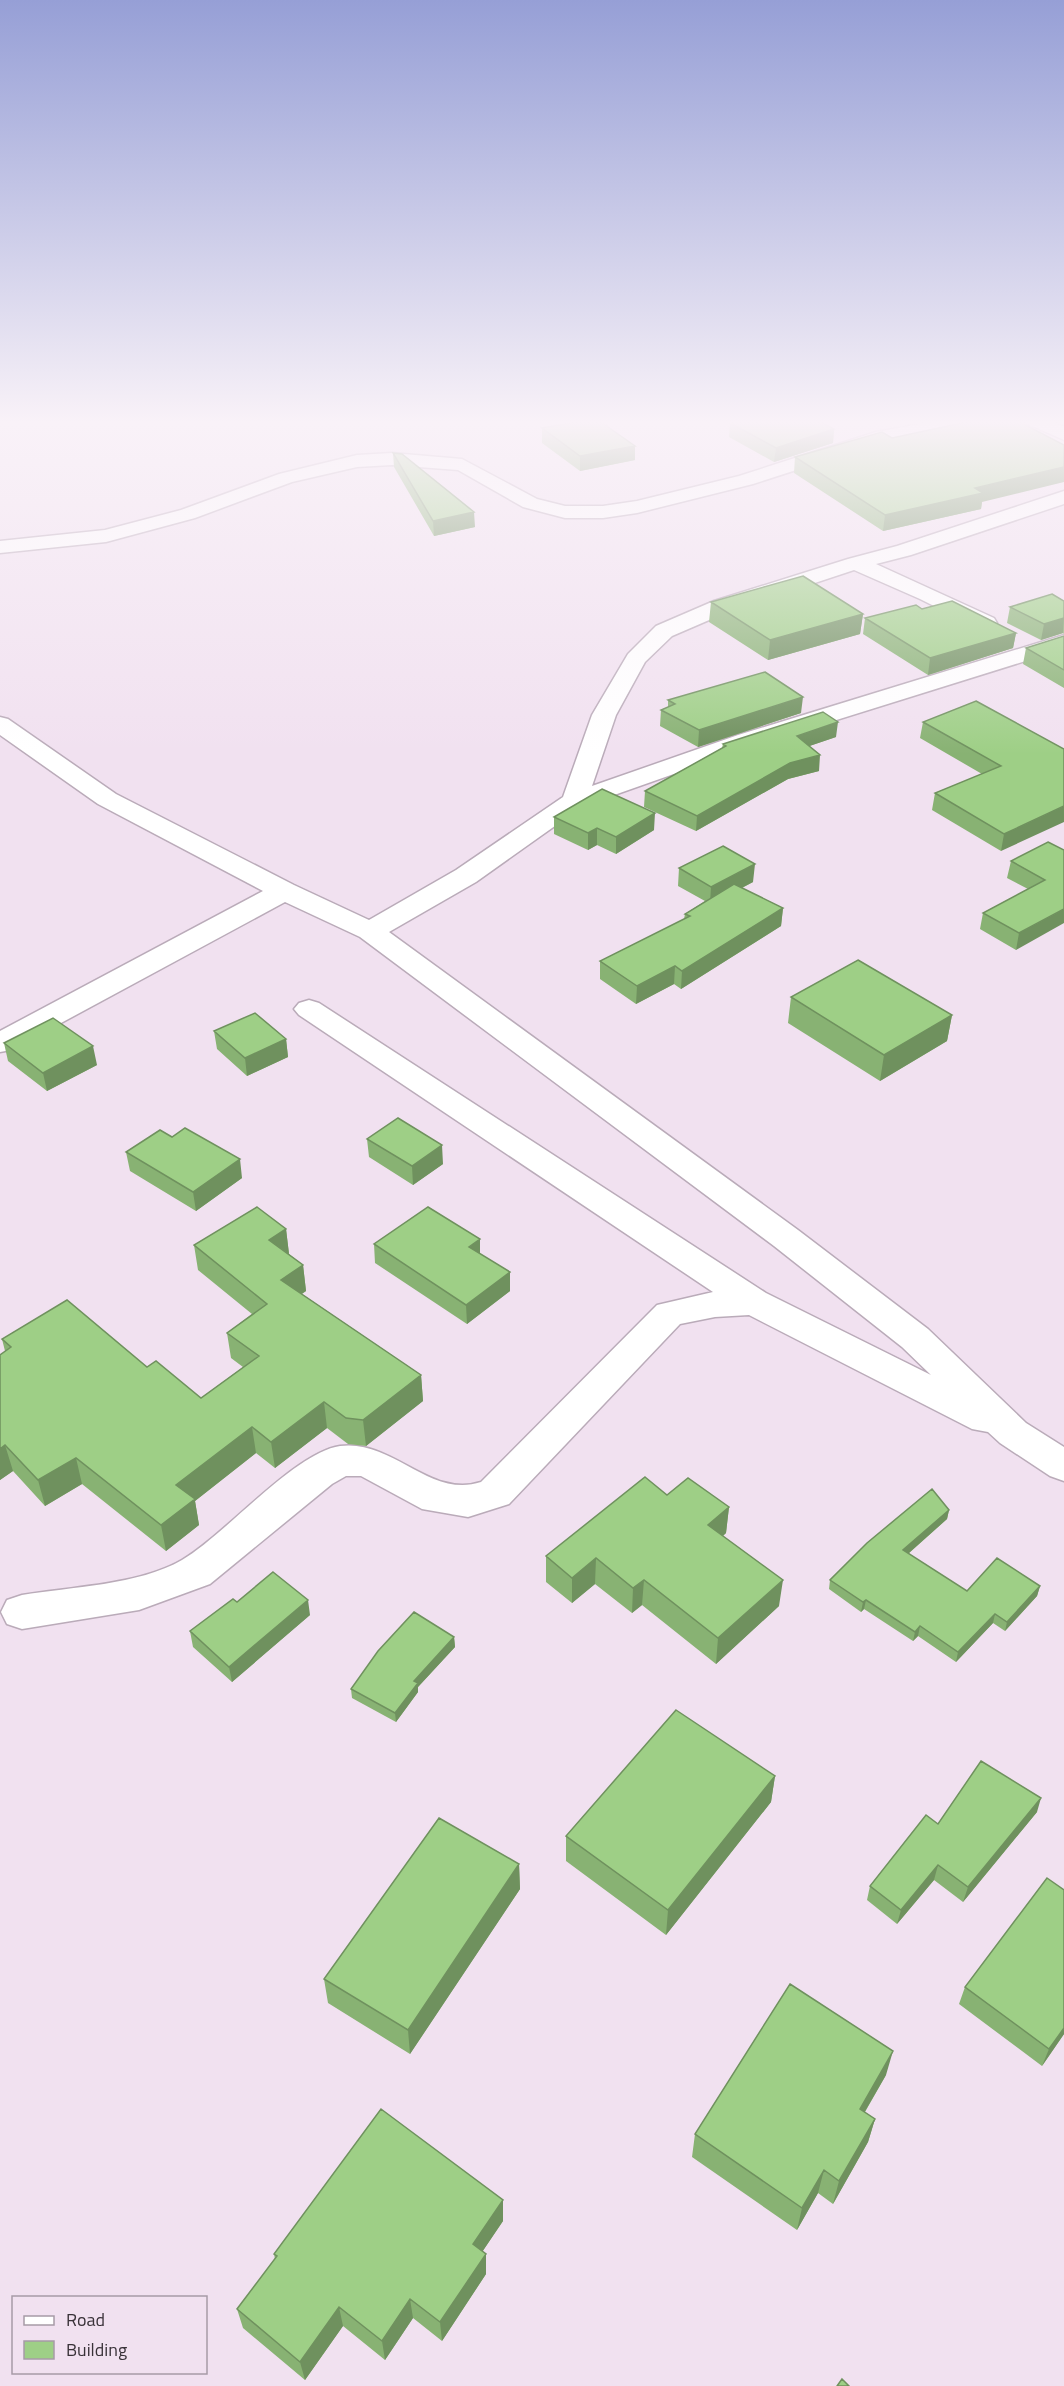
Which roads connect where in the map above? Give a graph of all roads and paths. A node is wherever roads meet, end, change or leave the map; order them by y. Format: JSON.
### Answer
{"nodes":[{"id":1,"x":123,"y":531,"type":"edge"},
{"id":2,"x":962,"y":531,"type":"edge"},
{"id":3,"x":0,"y":547,"type":"edge"},
{"id":4,"x":855,"y":563,"type":"junction"},
{"id":5,"x":1064,"y":642,"type":"edge"},
{"id":6,"x":1039,"y":650,"type":"junction"},
{"id":7,"x":0,"y":724,"type":"edge"},
{"id":8,"x":574,"y":801,"type":"junction"},
{"id":9,"x":284,"y":891,"type":"junction"},
{"id":10,"x":370,"y":931,"type":"junction"},
{"id":11,"x":309,"y":1009,"type":"dead end"},
{"id":12,"x":0,"y":1043,"type":"edge"},
{"id":13,"x":754,"y":1302,"type":"junction"},
{"id":14,"x":1013,"y":1433,"type":"junction"},
{"id":15,"x":1064,"y":1466,"type":"edge"},
{"id":16,"x":22,"y":1612,"type":"dead end"}],
"edges":[{"from":1,"to":3,"type":"street"},
{"from":2,"to":4,"type":"street"},
{"from":4,"to":6,"type":"street"},
{"from":4,"to":8,"type":"street"},
{"from":5,"to":6,"type":"street"},
{"from":6,"to":8,"type":"street"},
{"from":7,"to":9,"type":"street"},
{"from":8,"to":10,"type":"street"},
{"from":9,"to":10,"type":"street"},
{"from":9,"to":12,"type":"street"},
{"from":10,"to":14,"type":"street"},
{"from":11,"to":13,"type":"street"},
{"from":13,"to":14,"type":"street"},
{"from":13,"to":16,"type":"street"},
{"from":14,"to":15,"type":"street"}]}
